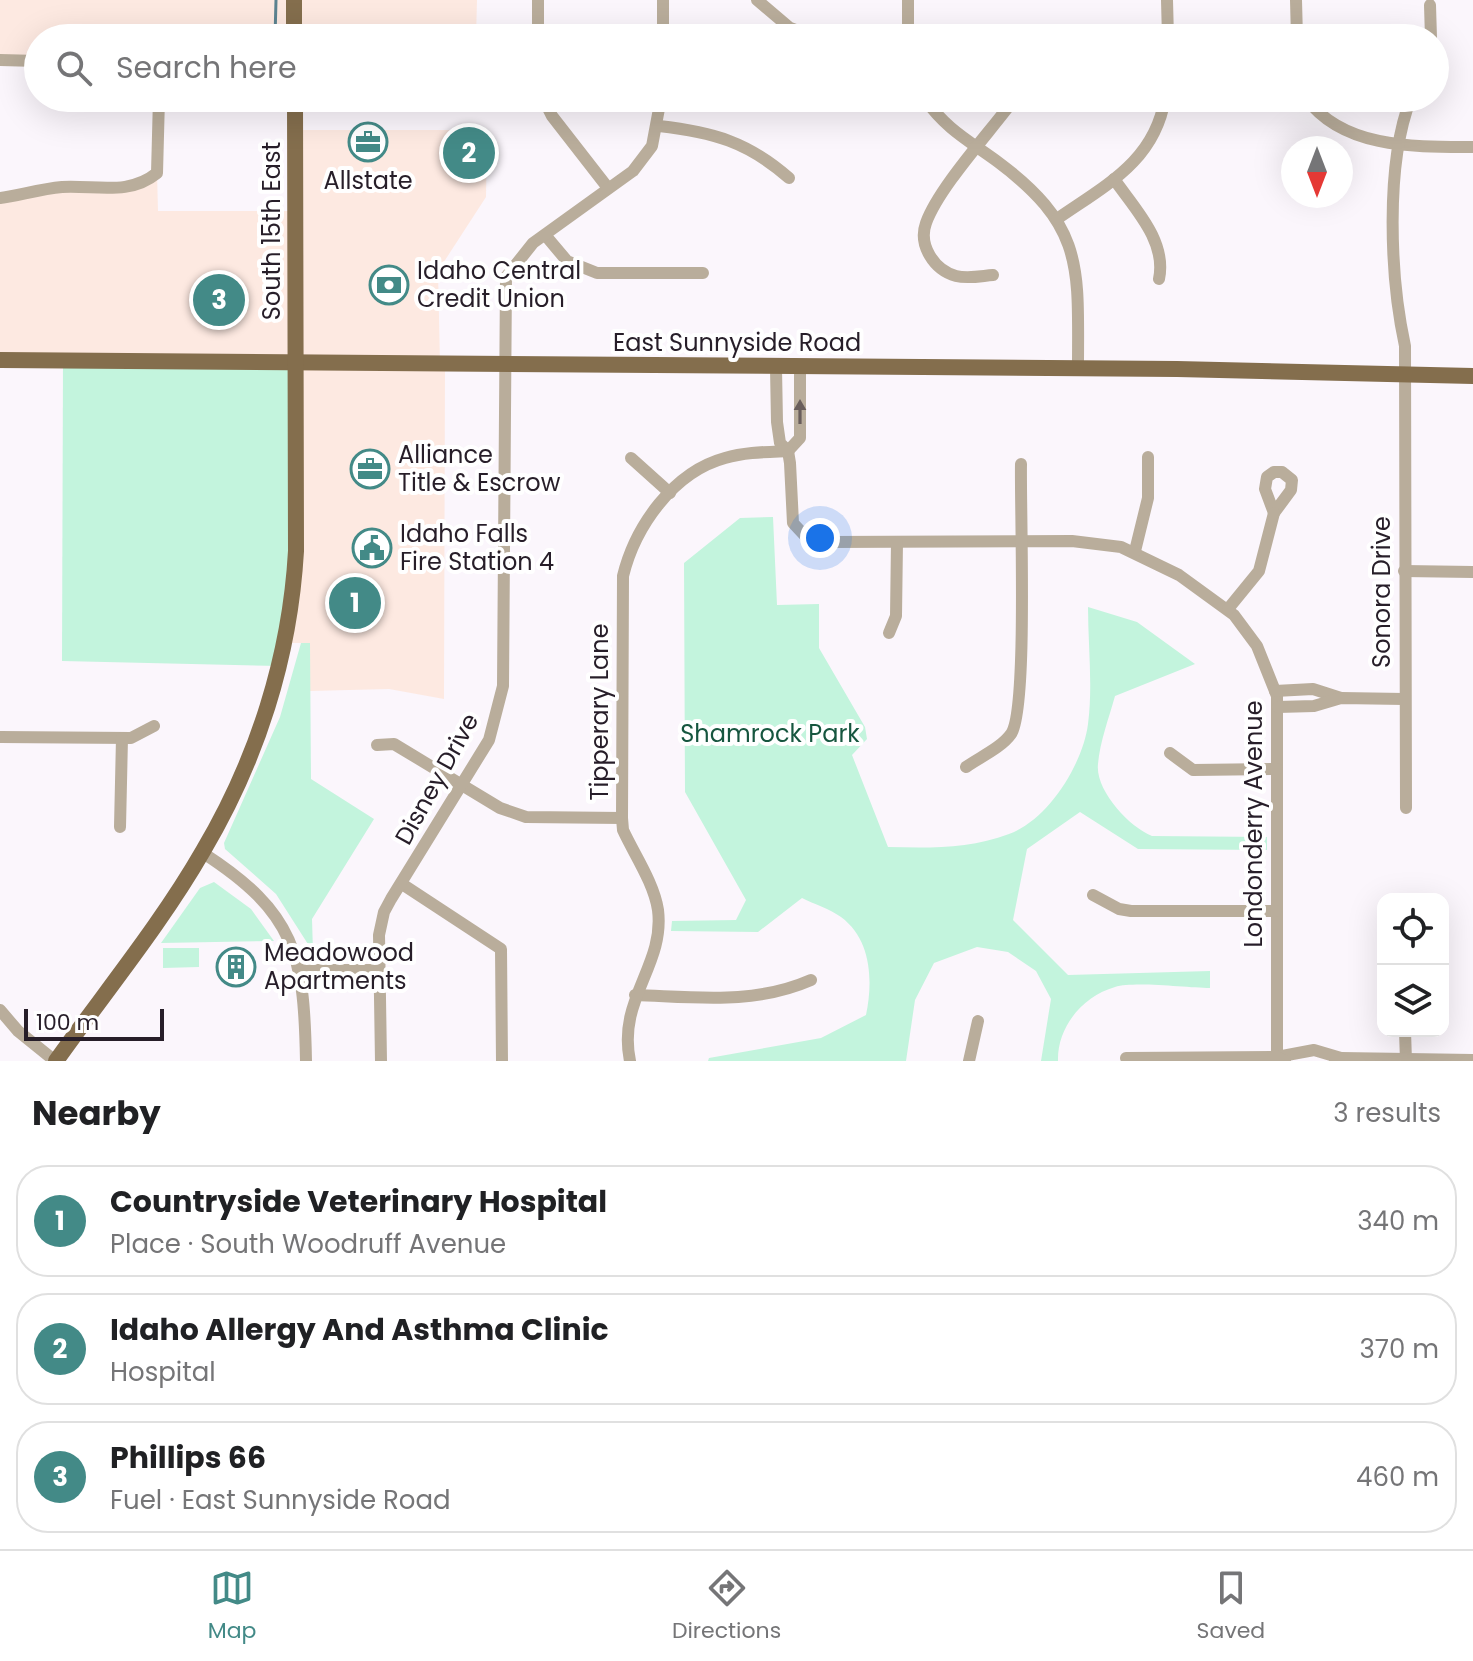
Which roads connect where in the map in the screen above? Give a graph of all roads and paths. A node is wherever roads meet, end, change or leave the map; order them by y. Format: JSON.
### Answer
{"nodes":[{"id":1,"x":294,"y":0,"type":"edge"},
{"id":2,"x":538,"y":0,"type":"edge"},
{"id":3,"x":663,"y":0,"type":"edge"},
{"id":4,"x":757,"y":0,"type":"edge"},
{"id":5,"x":908,"y":0,"type":"edge"},
{"id":6,"x":1167,"y":0,"type":"edge"},
{"id":7,"x":1296,"y":0,"type":"edge"},
{"id":8,"x":1430,"y":5,"type":"dead end"},
{"id":9,"x":294,"y":24,"type":"edge"},
{"id":10,"x":538,"y":24,"type":"edge"},
{"id":11,"x":663,"y":24,"type":"edge"},
{"id":12,"x":785,"y":24,"type":"edge"},
{"id":13,"x":908,"y":24,"type":"edge"},
{"id":14,"x":1168,"y":24,"type":"edge"},
{"id":15,"x":1297,"y":24,"type":"edge"},
{"id":16,"x":1431,"y":24,"type":"edge"},
{"id":17,"x":0,"y":60,"type":"edge"},
{"id":18,"x":24,"y":61,"type":"edge"},
{"id":19,"x":159,"y":112,"type":"edge"},
{"id":20,"x":295,"y":112,"type":"edge"},
{"id":21,"x":550,"y":112,"type":"edge"},
{"id":22,"x":660,"y":112,"type":"edge"},
{"id":23,"x":936,"y":112,"type":"edge"},
{"id":24,"x":1004,"y":112,"type":"edge"},
{"id":25,"x":1161,"y":112,"type":"edge"},
{"id":26,"x":1320,"y":112,"type":"edge"},
{"id":27,"x":1407,"y":112,"type":"edge"},
{"id":28,"x":659,"y":126,"type":"junction"},
{"id":29,"x":1396,"y":146,"type":"junction"},
{"id":30,"x":978,"y":147,"type":"junction"},
{"id":31,"x":1473,"y":147,"type":"edge"},
{"id":32,"x":789,"y":178,"type":"dead end"},
{"id":33,"x":1114,"y":179,"type":"junction"},
{"id":34,"x":608,"y":188,"type":"junction"},
{"id":35,"x":0,"y":198,"type":"edge"},
{"id":36,"x":1057,"y":219,"type":"junction"},
{"id":37,"x":546,"y":236,"type":"junction"},
{"id":38,"x":703,"y":273,"type":"dead end"},
{"id":39,"x":993,"y":275,"type":"dead end"},
{"id":40,"x":1159,"y":279,"type":"dead end"},
{"id":41,"x":0,"y":360,"type":"edge"},
{"id":42,"x":296,"y":363,"type":"junction"},
{"id":43,"x":504,"y":366,"type":"junction"},
{"id":44,"x":776,"y":368,"type":"junction"},
{"id":45,"x":800,"y":368,"type":"junction"},
{"id":46,"x":1078,"y":368,"type":"junction"},
{"id":47,"x":1403,"y":375,"type":"junction"},
{"id":48,"x":1473,"y":376,"type":"edge"},
{"id":49,"x":788,"y":451,"type":"junction"},
{"id":50,"x":1148,"y":457,"type":"dead end"},
{"id":51,"x":631,"y":458,"type":"dead end"},
{"id":52,"x":1021,"y":464,"type":"dead end"},
{"id":53,"x":670,"y":493,"type":"junction"},
{"id":54,"x":1274,"y":513,"type":"dead end"},
{"id":55,"x":897,"y":542,"type":"junction"},
{"id":56,"x":1019,"y":542,"type":"junction"},
{"id":57,"x":1135,"y":551,"type":"junction"},
{"id":58,"x":1404,"y":571,"type":"junction"},
{"id":59,"x":1473,"y":572,"type":"edge"},
{"id":60,"x":1228,"y":609,"type":"junction"},
{"id":61,"x":889,"y":633,"type":"dead end"},
{"id":62,"x":1275,"y":691,"type":"junction"},
{"id":63,"x":1341,"y":698,"type":"junction"},
{"id":64,"x":1404,"y":699,"type":"junction"},
{"id":65,"x":1278,"y":707,"type":"junction"},
{"id":66,"x":154,"y":726,"type":"dead end"},
{"id":67,"x":0,"y":737,"type":"edge"},
{"id":68,"x":122,"y":738,"type":"junction"},
{"id":69,"x":377,"y":745,"type":"dead end"},
{"id":70,"x":1170,"y":753,"type":"dead end"},
{"id":71,"x":966,"y":767,"type":"dead end"},
{"id":72,"x":1277,"y":769,"type":"junction"},
{"id":73,"x":464,"y":785,"type":"junction"},
{"id":74,"x":1406,"y":808,"type":"dead end"},
{"id":75,"x":622,"y":818,"type":"junction"},
{"id":76,"x":120,"y":827,"type":"dead end"},
{"id":77,"x":203,"y":853,"type":"junction"},
{"id":78,"x":402,"y":884,"type":"junction"},
{"id":79,"x":1093,"y":895,"type":"dead end"},
{"id":80,"x":1276,"y":911,"type":"junction"},
{"id":81,"x":301,"y":970,"type":"junction"},
{"id":82,"x":379,"y":970,"type":"junction"},
{"id":83,"x":811,"y":980,"type":"dead end"},
{"id":84,"x":635,"y":995,"type":"junction"},
{"id":85,"x":0,"y":1010,"type":"edge"},
{"id":86,"x":978,"y":1021,"type":"dead end"},
{"id":87,"x":1405,"y":1037,"type":"edge"},
{"id":88,"x":1126,"y":1058,"type":"dead end"},
{"id":89,"x":1280,"y":1060,"type":"edge"},
{"id":90,"x":1338,"y":1060,"type":"edge"},
{"id":91,"x":1406,"y":1060,"type":"edge"},
{"id":92,"x":1473,"y":1060,"type":"edge"},
{"id":93,"x":56,"y":1061,"type":"edge"},
{"id":94,"x":306,"y":1061,"type":"edge"},
{"id":95,"x":381,"y":1061,"type":"edge"},
{"id":96,"x":502,"y":1061,"type":"edge"},
{"id":97,"x":630,"y":1061,"type":"edge"},
{"id":98,"x":969,"y":1061,"type":"edge"}],
"edges":[{"from":1,"to":9,"type":"main road"},
{"from":2,"to":10,"type":"street"},
{"from":3,"to":11,"type":"street"},
{"from":4,"to":12,"type":"street"},
{"from":5,"to":13,"type":"street"},
{"from":6,"to":14,"type":"street"},
{"from":7,"to":15,"type":"street"},
{"from":8,"to":16,"type":"street"},
{"from":17,"to":18,"type":"street"},
{"from":19,"to":35,"type":"street"},
{"from":20,"to":42,"type":"main road","name":"South 15th East"},
{"from":21,"to":34,"type":"street"},
{"from":22,"to":28,"type":"street"},
{"from":23,"to":30,"type":"street"},
{"from":24,"to":30,"type":"street"},
{"from":25,"to":33,"type":"street"},
{"from":26,"to":29,"type":"street"},
{"from":27,"to":29,"type":"street","name":"Sonora Drive"},
{"from":28,"to":32,"type":"street"},
{"from":28,"to":34,"type":"street","name":"Disney Drive"},
{"from":29,"to":31,"type":"street"},
{"from":29,"to":47,"type":"street","name":"Sonora Drive"},
{"from":30,"to":36,"type":"street"},
{"from":30,"to":39,"type":"street"},
{"from":33,"to":36,"type":"street"},
{"from":33,"to":40,"type":"street"},
{"from":34,"to":37,"type":"street","name":"Disney Drive"},
{"from":36,"to":46,"type":"street"},
{"from":37,"to":38,"type":"street"},
{"from":37,"to":43,"type":"street","name":"Disney Drive"},
{"from":41,"to":42,"type":"main road","name":"East Sunnyside Road"},
{"from":42,"to":43,"type":"main road","name":"East Sunnyside Road"},
{"from":42,"to":77,"type":"main road","name":"South 15th East"},
{"from":43,"to":44,"type":"main road","name":"East Sunnyside Road"},
{"from":43,"to":73,"type":"street","name":"Disney Drive"},
{"from":44,"to":45,"type":"main road","name":"East Sunnyside Road"},
{"from":44,"to":49,"type":"street","name":"Londonderry Avenue"},
{"from":45,"to":46,"type":"main road","name":"East Sunnyside Road"},
{"from":49,"to":45,"type":"street","name":"Londonderry Avenue","one_way":true},
{"from":46,"to":47,"type":"main road","name":"East Sunnyside Road"},
{"from":47,"to":48,"type":"main road","name":"East Sunnyside Road"},
{"from":47,"to":58,"type":"street","name":"Sonora Drive"},
{"from":49,"to":53,"type":"street","name":"Tipperary Lane"},
{"from":49,"to":55,"type":"street","name":"Londonderry Avenue"},
{"from":50,"to":57,"type":"street"},
{"from":51,"to":53,"type":"street"},
{"from":52,"to":56,"type":"street"},
{"from":53,"to":75,"type":"street","name":"Tipperary Lane"},
{"from":54,"to":60,"type":"street"},
{"from":55,"to":56,"type":"street","name":"Londonderry Avenue"},
{"from":55,"to":61,"type":"street"},
{"from":56,"to":57,"type":"street","name":"Londonderry Avenue"},
{"from":56,"to":71,"type":"street"},
{"from":57,"to":60,"type":"street","name":"Londonderry Avenue"},
{"from":58,"to":59,"type":"street"},
{"from":58,"to":64,"type":"street","name":"Sonora Drive"},
{"from":60,"to":62,"type":"street","name":"Londonderry Avenue"},
{"from":62,"to":63,"type":"street"},
{"from":62,"to":65,"type":"street","name":"Londonderry Avenue"},
{"from":63,"to":64,"type":"street"},
{"from":63,"to":65,"type":"street"},
{"from":64,"to":74,"type":"street","name":"Sonora Drive"},
{"from":65,"to":72,"type":"street","name":"Londonderry Avenue"},
{"from":66,"to":68,"type":"street"},
{"from":67,"to":68,"type":"street"},
{"from":68,"to":76,"type":"street"},
{"from":69,"to":73,"type":"street"},
{"from":70,"to":72,"type":"street"},
{"from":72,"to":80,"type":"street","name":"Londonderry Avenue"},
{"from":73,"to":75,"type":"street"},
{"from":73,"to":78,"type":"street","name":"Disney Drive"},
{"from":75,"to":84,"type":"street","name":"Tipperary Lane"},
{"from":77,"to":81,"type":"street"},
{"from":77,"to":93,"type":"main road","name":"South 15th East"},
{"from":78,"to":82,"type":"street","name":"Disney Drive"},
{"from":78,"to":96,"type":"street"},
{"from":79,"to":80,"type":"street"},
{"from":80,"to":89,"type":"street","name":"Londonderry Avenue"},
{"from":81,"to":82,"type":"street"},
{"from":81,"to":94,"type":"street"},
{"from":82,"to":95,"type":"street","name":"Disney Drive"},
{"from":83,"to":84,"type":"street"},
{"from":84,"to":97,"type":"street","name":"Tipperary Lane"},
{"from":85,"to":93,"type":"street"},
{"from":86,"to":98,"type":"street"},
{"from":87,"to":91,"type":"street"},
{"from":88,"to":89,"type":"street"},
{"from":89,"to":90,"type":"street"},
{"from":90,"to":91,"type":"street"},
{"from":91,"to":92,"type":"street"}]}
